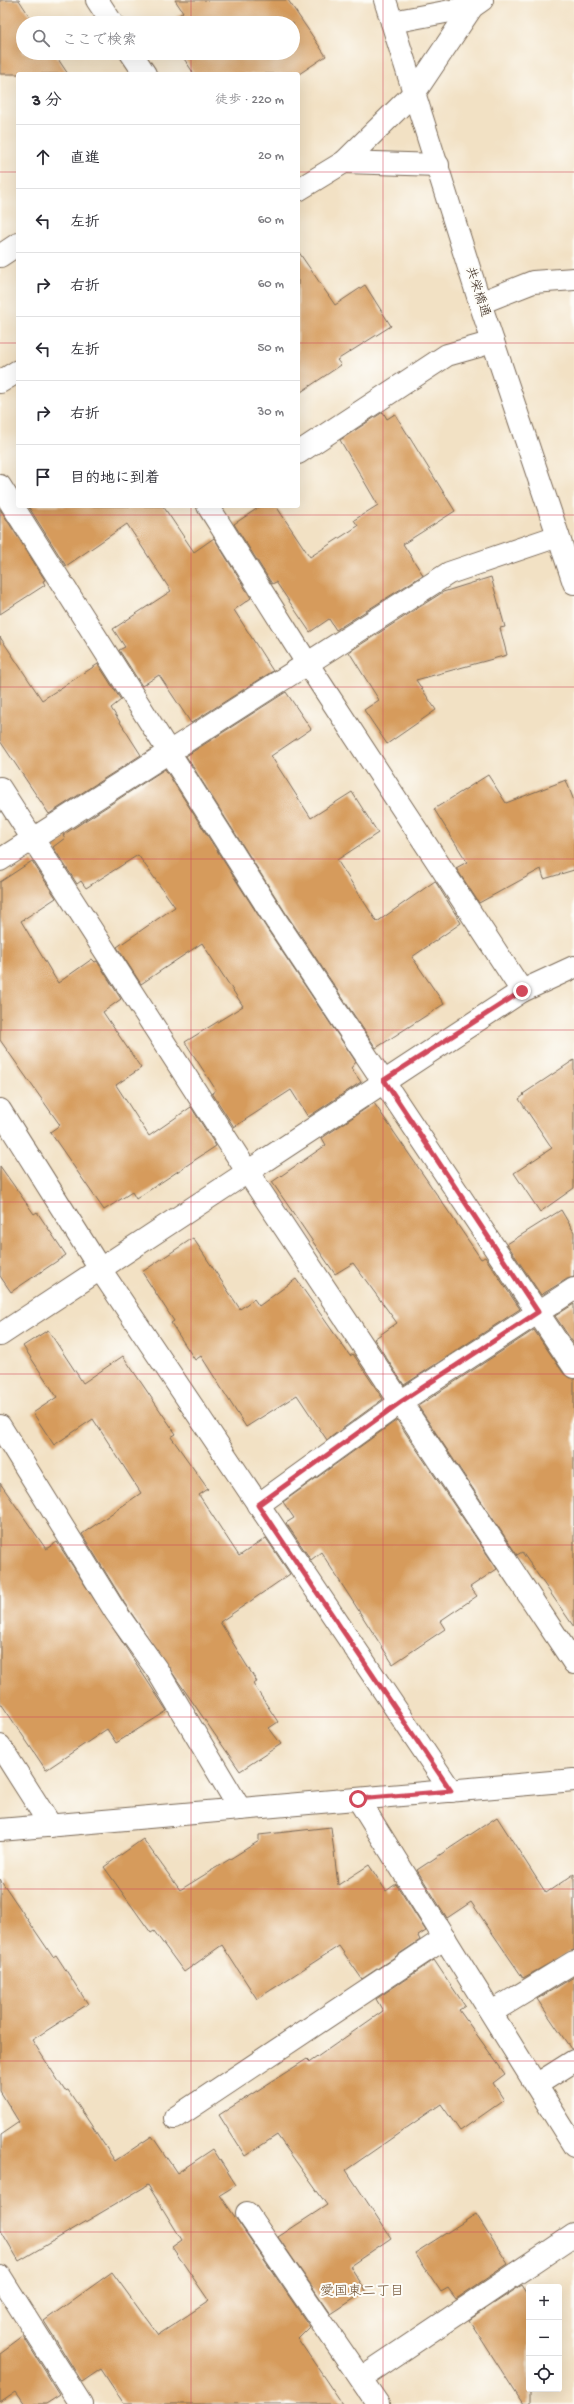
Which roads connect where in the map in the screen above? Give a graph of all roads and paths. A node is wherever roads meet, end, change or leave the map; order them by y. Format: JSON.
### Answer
{"nodes":[{"id":1,"x":97,"y":0,"type":"edge"},
{"id":2,"x":384,"y":0,"type":"edge"},
{"id":3,"x":477,"y":4,"type":"edge"},
{"id":4,"x":107,"y":16,"type":"edge"},
{"id":5,"x":392,"y":22,"type":"junction"},
{"id":6,"x":136,"y":60,"type":"edge"},
{"id":7,"x":144,"y":72,"type":"edge"},
{"id":8,"x":415,"y":92,"type":"junction"},
{"id":9,"x":344,"y":162,"type":"junction"},
{"id":10,"x":438,"y":165,"type":"junction"},
{"id":11,"x":300,"y":189,"type":"edge"},
{"id":12,"x":16,"y":245,"type":"edge"},
{"id":13,"x":0,"y":256,"type":"edge"},
{"id":14,"x":574,"y":279,"type":"edge"},
{"id":15,"x":480,"y":303,"type":"junction"},
{"id":16,"x":493,"y":342,"type":"junction"},
{"id":17,"x":16,"y":371,"type":"edge"},
{"id":18,"x":0,"y":382,"type":"edge"},
{"id":19,"x":300,"y":452,"type":"edge"},
{"id":20,"x":0,"y":486,"type":"edge"},
{"id":21,"x":213,"y":508,"type":"edge"},
{"id":22,"x":558,"y":536,"type":"junction"},
{"id":23,"x":574,"y":583,"type":"edge"},
{"id":24,"x":307,"y":663,"type":"junction"},
{"id":25,"x":168,"y":751,"type":"junction"},
{"id":26,"x":0,"y":788,"type":"edge"},
{"id":27,"x":33,"y":837,"type":"junction"},
{"id":28,"x":0,"y":860,"type":"edge"},
{"id":29,"x":574,"y":967,"type":"edge"},
{"id":30,"x":522,"y":991,"type":"junction"},
{"id":31,"x":384,"y":1080,"type":"junction"},
{"id":32,"x":0,"y":1110,"type":"edge"},
{"id":33,"x":247,"y":1171,"type":"junction"},
{"id":34,"x":100,"y":1269,"type":"junction"},
{"id":35,"x":574,"y":1289,"type":"edge"},
{"id":36,"x":538,"y":1312,"type":"junction"},
{"id":37,"x":0,"y":1335,"type":"edge"},
{"id":38,"x":574,"y":1367,"type":"edge"},
{"id":39,"x":402,"y":1401,"type":"junction"},
{"id":40,"x":0,"y":1426,"type":"edge"},
{"id":41,"x":258,"y":1505,"type":"junction"},
{"id":42,"x":574,"y":1663,"type":"edge"},
{"id":43,"x":0,"y":1746,"type":"edge"},
{"id":44,"x":574,"y":1780,"type":"edge"},
{"id":45,"x":451,"y":1791,"type":"junction"},
{"id":46,"x":358,"y":1799,"type":"junction"},
{"id":47,"x":240,"y":1809,"type":"junction"},
{"id":48,"x":51,"y":1826,"type":"junction"},
{"id":49,"x":0,"y":1830,"type":"edge"},
{"id":50,"x":446,"y":1938,"type":"junction"},
{"id":51,"x":574,"y":1962,"type":"edge"},
{"id":52,"x":492,"y":2012,"type":"junction"},
{"id":53,"x":574,"y":2061,"type":"edge"},
{"id":54,"x":536,"y":2085,"type":"junction"},
{"id":55,"x":175,"y":2118,"type":"dead end"},
{"id":56,"x":574,"y":2146,"type":"edge"},
{"id":57,"x":247,"y":2213,"type":"dead end"},
{"id":58,"x":574,"y":2236,"type":"edge"},
{"id":59,"x":0,"y":2276,"type":"edge"},
{"id":60,"x":361,"y":2378,"type":"junction"},
{"id":61,"x":81,"y":2404,"type":"edge"},
{"id":62,"x":378,"y":2404,"type":"edge"}],
"edges":[{"from":1,"to":4,"type":"street"},
{"from":2,"to":5,"type":"street","name":"共栄橋通"},
{"from":3,"to":5,"type":"street"},
{"from":3,"to":8,"type":"street"},
{"from":5,"to":8,"type":"street","name":"共栄橋通"},
{"from":6,"to":7,"type":"street"},
{"from":8,"to":9,"type":"street"},
{"from":8,"to":10,"type":"street","name":"共栄橋通"},
{"from":9,"to":10,"type":"street"},
{"from":9,"to":11,"type":"street"},
{"from":10,"to":15,"type":"street","name":"共栄橋通"},
{"from":12,"to":13,"type":"street"},
{"from":14,"to":15,"type":"street"},
{"from":15,"to":16,"type":"street","name":"共栄橋通"},
{"from":16,"to":19,"type":"street"},
{"from":16,"to":22,"type":"street","name":"共栄橋通"},
{"from":17,"to":18,"type":"street"},
{"from":20,"to":25,"type":"street"},
{"from":21,"to":24,"type":"street"},
{"from":22,"to":23,"type":"street","name":"共栄橋通"},
{"from":22,"to":24,"type":"street"},
{"from":24,"to":25,"type":"street"},
{"from":24,"to":30,"type":"street"},
{"from":25,"to":27,"type":"street"},
{"from":25,"to":31,"type":"street"},
{"from":26,"to":27,"type":"street"},
{"from":27,"to":28,"type":"street"},
{"from":27,"to":33,"type":"street"},
{"from":29,"to":30,"type":"street"},
{"from":30,"to":31,"type":"street"},
{"from":31,"to":33,"type":"street"},
{"from":31,"to":36,"type":"street"},
{"from":32,"to":34,"type":"street"},
{"from":33,"to":34,"type":"street"},
{"from":33,"to":39,"type":"street"},
{"from":34,"to":37,"type":"street"},
{"from":34,"to":41,"type":"street"},
{"from":35,"to":36,"type":"street"},
{"from":36,"to":38,"type":"street"},
{"from":36,"to":39,"type":"street"},
{"from":39,"to":41,"type":"street"},
{"from":39,"to":42,"type":"street"},
{"from":40,"to":47,"type":"street"},
{"from":41,"to":45,"type":"street"},
{"from":43,"to":48,"type":"street"},
{"from":44,"to":45,"type":"street"},
{"from":45,"to":46,"type":"street"},
{"from":46,"to":47,"type":"street"},
{"from":46,"to":50,"type":"street"},
{"from":47,"to":48,"type":"street"},
{"from":48,"to":49,"type":"street"},
{"from":50,"to":52,"type":"street"},
{"from":50,"to":55,"type":"street"},
{"from":51,"to":52,"type":"street"},
{"from":52,"to":54,"type":"street"},
{"from":53,"to":54,"type":"street"},
{"from":54,"to":56,"type":"street"},
{"from":57,"to":60,"type":"street"},
{"from":58,"to":60,"type":"street"},
{"from":59,"to":61,"type":"street"},
{"from":60,"to":62,"type":"street"}]}
